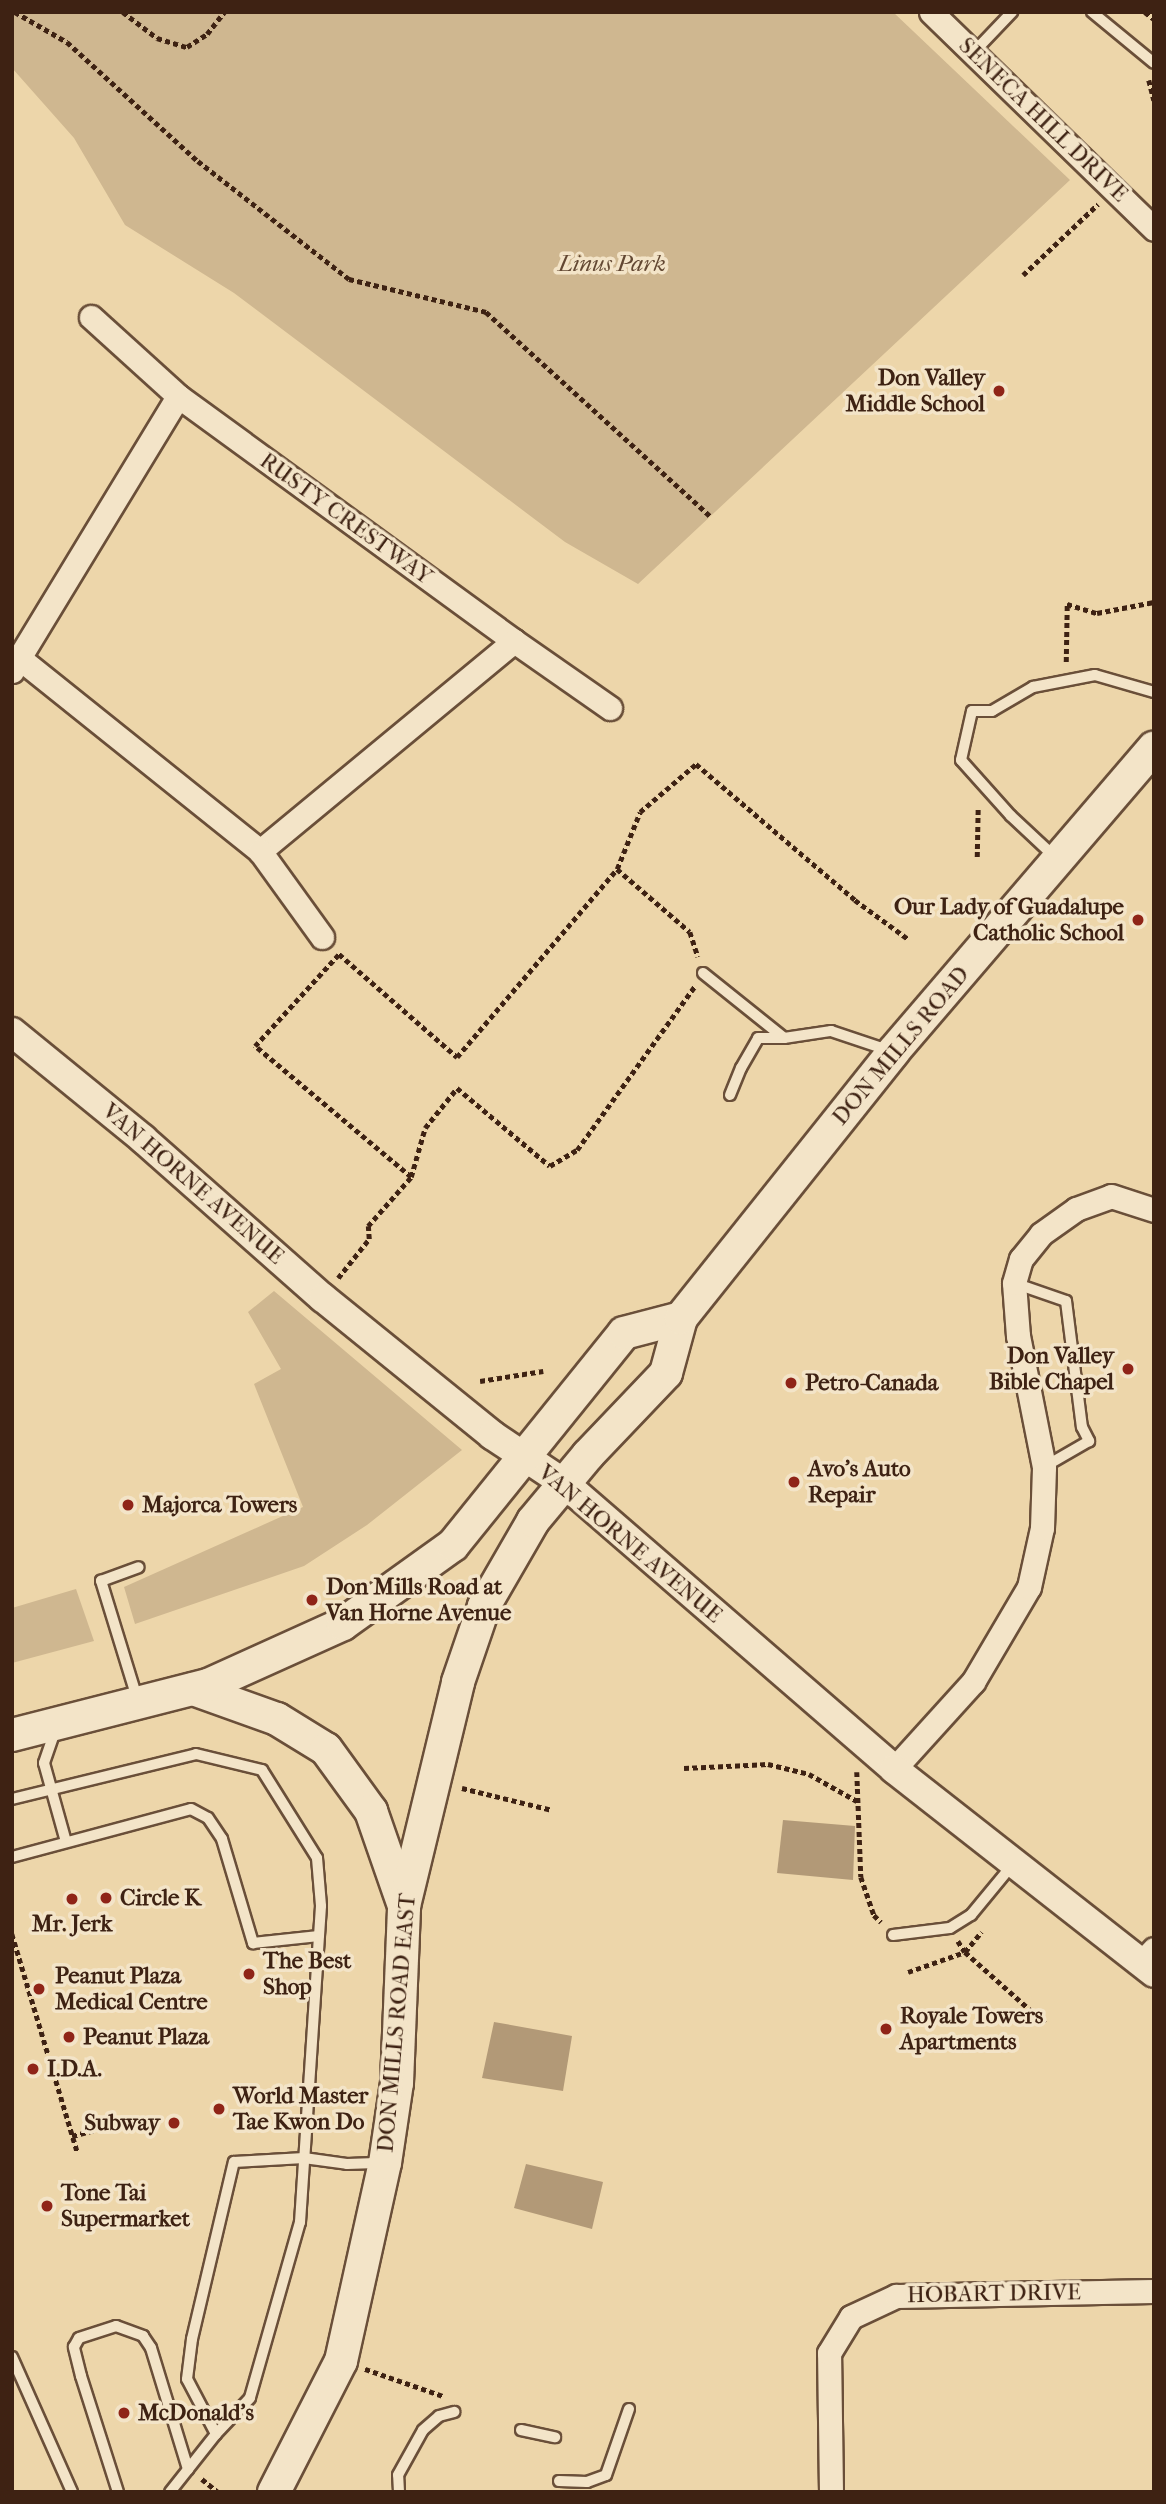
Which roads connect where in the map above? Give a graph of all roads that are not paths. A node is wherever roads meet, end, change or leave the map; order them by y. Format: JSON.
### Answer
{"nodes":[{"id":1,"x":931,"y":12,"type":"edge"},
{"id":2,"x":1012,"y":12,"type":"edge"},
{"id":3,"x":1092,"y":12,"type":"edge"},
{"id":4,"x":973,"y":53,"type":"junction"},
{"id":5,"x":1154,"y":63,"type":"edge"},
{"id":6,"x":1154,"y":229,"type":"edge"},
{"id":7,"x":91,"y":317,"type":"dead end"},
{"id":8,"x":178,"y":396,"type":"junction"},
{"id":9,"x":514,"y":641,"type":"junction"},
{"id":10,"x":16,"y":664,"type":"edge"},
{"id":11,"x":1154,"y":692,"type":"edge"},
{"id":12,"x":610,"y":708,"type":"dead end"},
{"id":13,"x":1154,"y":748,"type":"edge"},
{"id":14,"x":260,"y":851,"type":"junction"},
{"id":15,"x":1058,"y":860,"type":"junction"},
{"id":16,"x":322,"y":937,"type":"dead end"},
{"id":17,"x":703,"y":973,"type":"road end"},
{"id":18,"x":12,"y":1032,"type":"edge"},
{"id":19,"x":784,"y":1038,"type":"junction"},
{"id":20,"x":893,"y":1052,"type":"junction"},
{"id":21,"x":730,"y":1095,"type":"dead end"},
{"id":22,"x":1154,"y":1210,"type":"edge"},
{"id":23,"x":1014,"y":1283,"type":"junction"},
{"id":24,"x":681,"y":1318,"type":"junction"},
{"id":25,"x":526,"y":1458,"type":"junction"},
{"id":26,"x":1044,"y":1467,"type":"junction"},
{"id":27,"x":564,"y":1483,"type":"junction"},
{"id":28,"x":138,"y":1567,"type":"dead end"},
{"id":29,"x":193,"y":1689,"type":"junction"},
{"id":30,"x":139,"y":1703,"type":"junction"},
{"id":31,"x":61,"y":1723,"type":"junction"},
{"id":32,"x":12,"y":1735,"type":"edge"},
{"id":33,"x":894,"y":1769,"type":"junction"},
{"id":34,"x":51,"y":1790,"type":"junction"},
{"id":35,"x":12,"y":1799,"type":"edge"},
{"id":36,"x":66,"y":1842,"type":"junction"},
{"id":37,"x":12,"y":1857,"type":"edge"},
{"id":38,"x":1015,"y":1861,"type":"junction"},
{"id":39,"x":404,"y":1906,"type":"junction"},
{"id":40,"x":893,"y":1935,"type":"road end"},
{"id":41,"x":319,"y":1936,"type":"junction"},
{"id":42,"x":1150,"y":1961,"type":"edge"},
{"id":43,"x":304,"y":2158,"type":"junction"},
{"id":44,"x":386,"y":2163,"type":"junction"},
{"id":45,"x":1154,"y":2291,"type":"edge"},
{"id":46,"x":12,"y":2357,"type":"edge"},
{"id":47,"x":629,"y":2409,"type":"dead end"},
{"id":48,"x":454,"y":2412,"type":"dead end"},
{"id":49,"x":521,"y":2431,"type":"dead end"},
{"id":50,"x":216,"y":2434,"type":"junction"},
{"id":51,"x":555,"y":2437,"type":"dead end"},
{"id":52,"x":188,"y":2469,"type":"junction"},
{"id":53,"x":559,"y":2481,"type":"dead end"},
{"id":54,"x":72,"y":2492,"type":"edge"},
{"id":55,"x":118,"y":2492,"type":"edge"},
{"id":56,"x":170,"y":2492,"type":"edge"},
{"id":57,"x":274,"y":2492,"type":"edge"},
{"id":58,"x":400,"y":2492,"type":"edge"},
{"id":59,"x":831,"y":2492,"type":"edge"}],
"edges":[{"from":1,"to":4,"type":"street","name":"SENECA HILL DRIVE"},
{"from":2,"to":4,"type":"lane"},
{"from":3,"to":5,"type":"lane"},
{"from":4,"to":6,"type":"street","name":"SENECA HILL DRIVE"},
{"from":7,"to":8,"type":"street","name":"RUSTY CRESTWAY"},
{"from":8,"to":9,"type":"street","name":"RUSTY CRESTWAY"},
{"from":8,"to":10,"type":"street"},
{"from":9,"to":12,"type":"street","name":"RUSTY CRESTWAY"},
{"from":9,"to":14,"type":"street"},
{"from":10,"to":14,"type":"street"},
{"from":11,"to":15,"type":"lane"},
{"from":13,"to":15,"type":"main road","name":"DON MILLS ROAD"},
{"from":14,"to":16,"type":"street"},
{"from":15,"to":20,"type":"main road","name":"DON MILLS ROAD"},
{"from":17,"to":19,"type":"lane"},
{"from":18,"to":25,"type":"street","name":"VAN HORNE AVENUE"},
{"from":19,"to":20,"type":"lane"},
{"from":19,"to":21,"type":"lane"},
{"from":20,"to":24,"type":"main road","name":"DON MILLS ROAD"},
{"from":22,"to":23,"type":"street"},
{"from":23,"to":26,"type":"street"},
{"from":23,"to":26,"type":"lane"},
{"from":24,"to":25,"type":"main road"},
{"from":24,"to":27,"type":"main road","name":"DON MILLS ROAD"},
{"from":25,"to":27,"type":"street","name":"VAN HORNE AVENUE"},
{"from":25,"to":29,"type":"main road"},
{"from":26,"to":33,"type":"street"},
{"from":27,"to":33,"type":"street","name":"VAN HORNE AVENUE"},
{"from":27,"to":39,"type":"main road","name":"DON MILLS ROAD EAST"},
{"from":28,"to":30,"type":"lane"},
{"from":29,"to":30,"type":"main road"},
{"from":29,"to":39,"type":"main road"},
{"from":30,"to":31,"type":"main road"},
{"from":31,"to":32,"type":"main road"},
{"from":31,"to":34,"type":"lane"},
{"from":33,"to":38,"type":"street","name":"VAN HORNE AVENUE"},
{"from":34,"to":35,"type":"lane"},
{"from":34,"to":36,"type":"lane"},
{"from":34,"to":41,"type":"lane"},
{"from":36,"to":37,"type":"lane"},
{"from":36,"to":41,"type":"lane"},
{"from":38,"to":40,"type":"lane"},
{"from":38,"to":42,"type":"street","name":"VAN HORNE AVENUE"},
{"from":39,"to":44,"type":"main road","name":"DON MILLS ROAD EAST"},
{"from":41,"to":43,"type":"lane"},
{"from":43,"to":44,"type":"lane"},
{"from":43,"to":50,"type":"lane"},
{"from":43,"to":50,"type":"lane"},
{"from":44,"to":57,"type":"main road","name":"DON MILLS ROAD EAST"},
{"from":45,"to":59,"type":"street","name":"HOBART DRIVE"},
{"from":46,"to":54,"type":"lane"},
{"from":47,"to":53,"type":"lane"},
{"from":48,"to":58,"type":"lane"},
{"from":49,"to":51,"type":"lane"},
{"from":50,"to":52,"type":"lane"},
{"from":52,"to":55,"type":"lane"},
{"from":52,"to":56,"type":"lane"}]}
